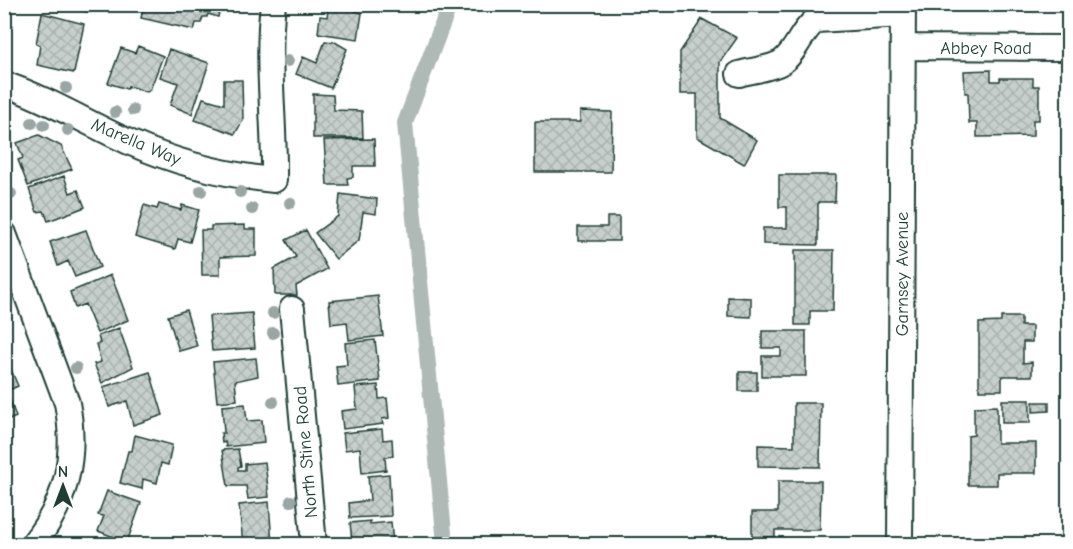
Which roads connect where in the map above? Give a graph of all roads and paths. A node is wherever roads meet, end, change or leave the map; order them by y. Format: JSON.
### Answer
{"nodes":[{"id":1,"x":273,"y":4,"type":"edge"},
{"id":2,"x":903,"y":10,"type":"edge"},
{"id":3,"x":903,"y":47,"type":"junction"},
{"id":4,"x":1068,"y":48,"type":"edge"},
{"id":5,"x":739,"y":74,"type":"dead end"},
{"id":6,"x":4,"y":84,"type":"edge"},
{"id":7,"x":4,"y":234,"type":"edge"},
{"id":8,"x":292,"y":309,"type":"dead end"},
{"id":9,"x":33,"y":544,"type":"edge"},
{"id":10,"x":314,"y":544,"type":"edge"},
{"id":11,"x":900,"y":544,"type":"edge"}],
"edges":[{"from":1,"to":6,"type":"street","name":"Marella Way"},
{"from":2,"to":3,"type":"street","name":"Garnsey Avenue"},
{"from":2,"to":5,"type":"street"},
{"from":3,"to":4,"type":"street","name":"Abbey Road"},
{"from":3,"to":11,"type":"street","name":"Garnsey Avenue"},
{"from":7,"to":9,"type":"street"},
{"from":8,"to":10,"type":"street","name":"North Stine Road"}]}
